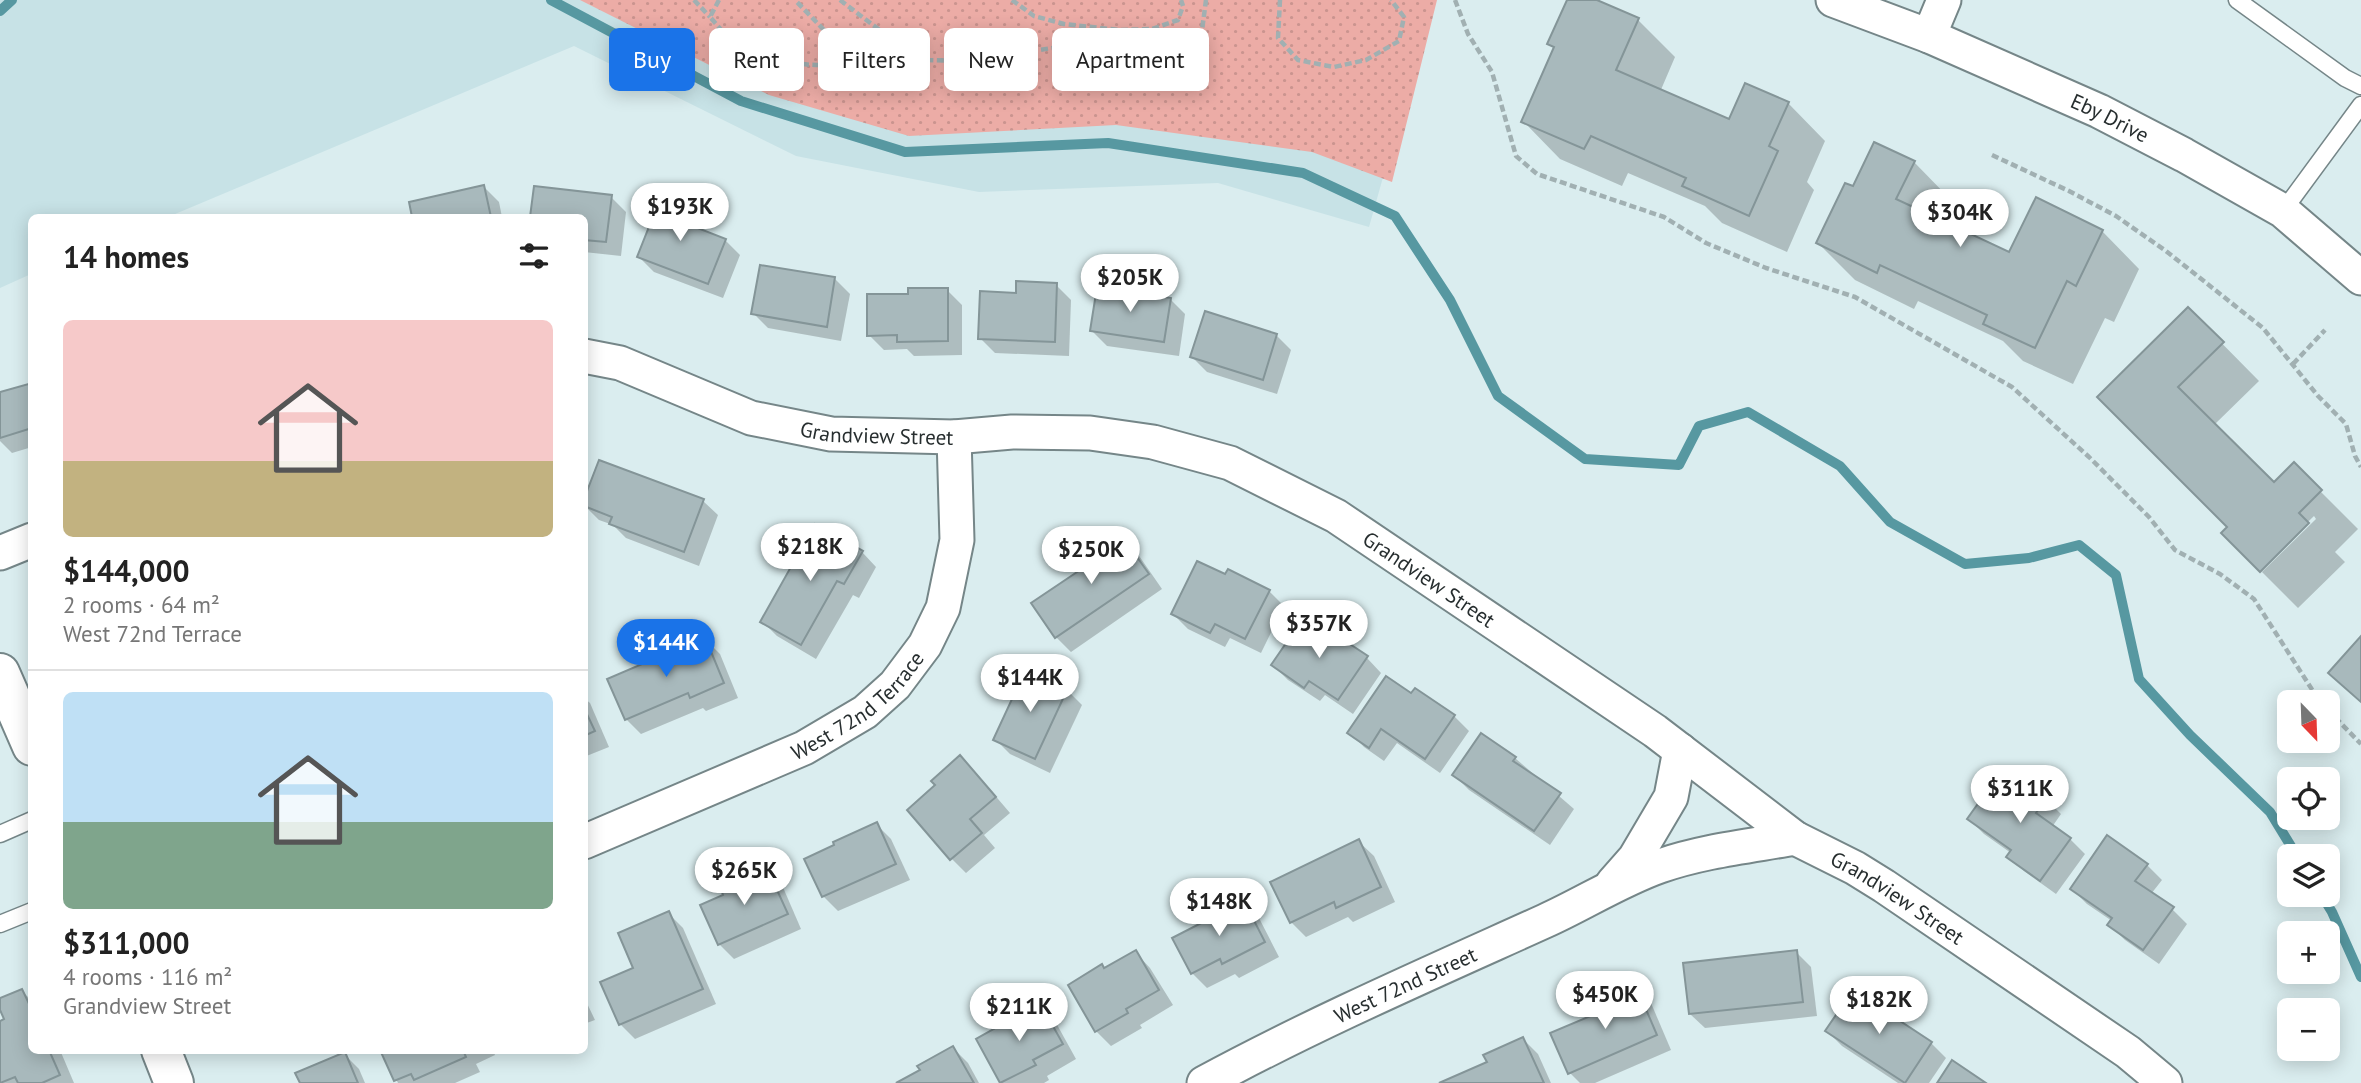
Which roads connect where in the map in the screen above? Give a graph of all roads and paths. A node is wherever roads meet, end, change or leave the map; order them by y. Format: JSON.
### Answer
{"nodes":[{"id":1,"x":694,"y":0,"type":"edge"},
{"id":2,"x":719,"y":0,"type":"edge"},
{"id":3,"x":795,"y":0,"type":"edge"},
{"id":4,"x":840,"y":0,"type":"edge"},
{"id":5,"x":1012,"y":0,"type":"edge"},
{"id":6,"x":1181,"y":0,"type":"edge"},
{"id":7,"x":1206,"y":0,"type":"edge"},
{"id":8,"x":1280,"y":0,"type":"edge"},
{"id":9,"x":1391,"y":0,"type":"edge"},
{"id":10,"x":1455,"y":0,"type":"edge"},
{"id":11,"x":1833,"y":0,"type":"edge"},
{"id":12,"x":1944,"y":0,"type":"edge"},
{"id":13,"x":2237,"y":0,"type":"edge"},
{"id":14,"x":710,"y":17,"type":"junction"},
{"id":15,"x":1929,"y":37,"type":"junction"},
{"id":16,"x":2361,"y":86,"type":"edge"},
{"id":17,"x":2361,"y":105,"type":"edge"},
{"id":18,"x":1992,"y":155,"type":"dead end"},
{"id":19,"x":2283,"y":211,"type":"junction"},
{"id":20,"x":2361,"y":278,"type":"edge"},
{"id":21,"x":2325,"y":330,"type":"dead end"},
{"id":22,"x":588,"y":357,"type":"edge"},
{"id":23,"x":2293,"y":364,"type":"junction"},
{"id":24,"x":954,"y":437,"type":"junction"},
{"id":25,"x":2361,"y":467,"type":"edge"},
{"id":26,"x":28,"y":542,"type":"edge"},
{"id":27,"x":0,"y":553,"type":"edge"},
{"id":28,"x":0,"y":673,"type":"edge"},
{"id":29,"x":2311,"y":690,"type":"edge"},
{"id":30,"x":2340,"y":722,"type":"edge"},
{"id":31,"x":28,"y":737,"type":"edge"},
{"id":32,"x":2361,"y":744,"type":"edge"},
{"id":33,"x":1680,"y":750,"type":"junction"},
{"id":34,"x":28,"y":822,"type":"edge"},
{"id":35,"x":0,"y":834,"type":"edge"},
{"id":36,"x":1795,"y":838,"type":"junction"},
{"id":37,"x":588,"y":840,"type":"edge"},
{"id":38,"x":1608,"y":889,"type":"junction"},
{"id":39,"x":28,"y":913,"type":"edge"},
{"id":40,"x":0,"y":924,"type":"edge"},
{"id":41,"x":163,"y":1054,"type":"edge"},
{"id":42,"x":2156,"y":1079,"type":"edge"},
{"id":43,"x":174,"y":1083,"type":"edge"},
{"id":44,"x":1204,"y":1083,"type":"edge"}],
"edges":[{"from":1,"to":14,"type":"path"},
{"from":2,"to":14,"type":"path"},
{"from":3,"to":14,"type":"path"},
{"from":4,"to":7,"type":"path"},
{"from":5,"to":6,"type":"path"},
{"from":8,"to":9,"type":"path"},
{"from":10,"to":29,"type":"path"},
{"from":11,"to":15,"type":"street","name":"Eby Drive"},
{"from":12,"to":15,"type":"street"},
{"from":13,"to":16,"type":"lane"},
{"from":15,"to":19,"type":"street","name":"Eby Drive"},
{"from":17,"to":19,"type":"lane"},
{"from":18,"to":23,"type":"path"},
{"from":19,"to":20,"type":"street","name":"Eby Drive"},
{"from":21,"to":23,"type":"path"},
{"from":22,"to":24,"type":"street","name":"Grandview Street"},
{"from":23,"to":25,"type":"path"},
{"from":24,"to":33,"type":"street","name":"Grandview Street"},
{"from":24,"to":37,"type":"street","name":"West 72nd Terrace"},
{"from":26,"to":27,"type":"street"},
{"from":28,"to":31,"type":"main road"},
{"from":30,"to":32,"type":"path"},
{"from":33,"to":36,"type":"street","name":"Grandview Street"},
{"from":33,"to":38,"type":"street","name":"West 72nd Street"},
{"from":34,"to":35,"type":"lane"},
{"from":36,"to":38,"type":"street","name":"West 72nd Street"},
{"from":36,"to":42,"type":"street","name":"Grandview Street"},
{"from":38,"to":44,"type":"street","name":"West 72nd Street"},
{"from":39,"to":40,"type":"lane"},
{"from":41,"to":43,"type":"main road"}]}
